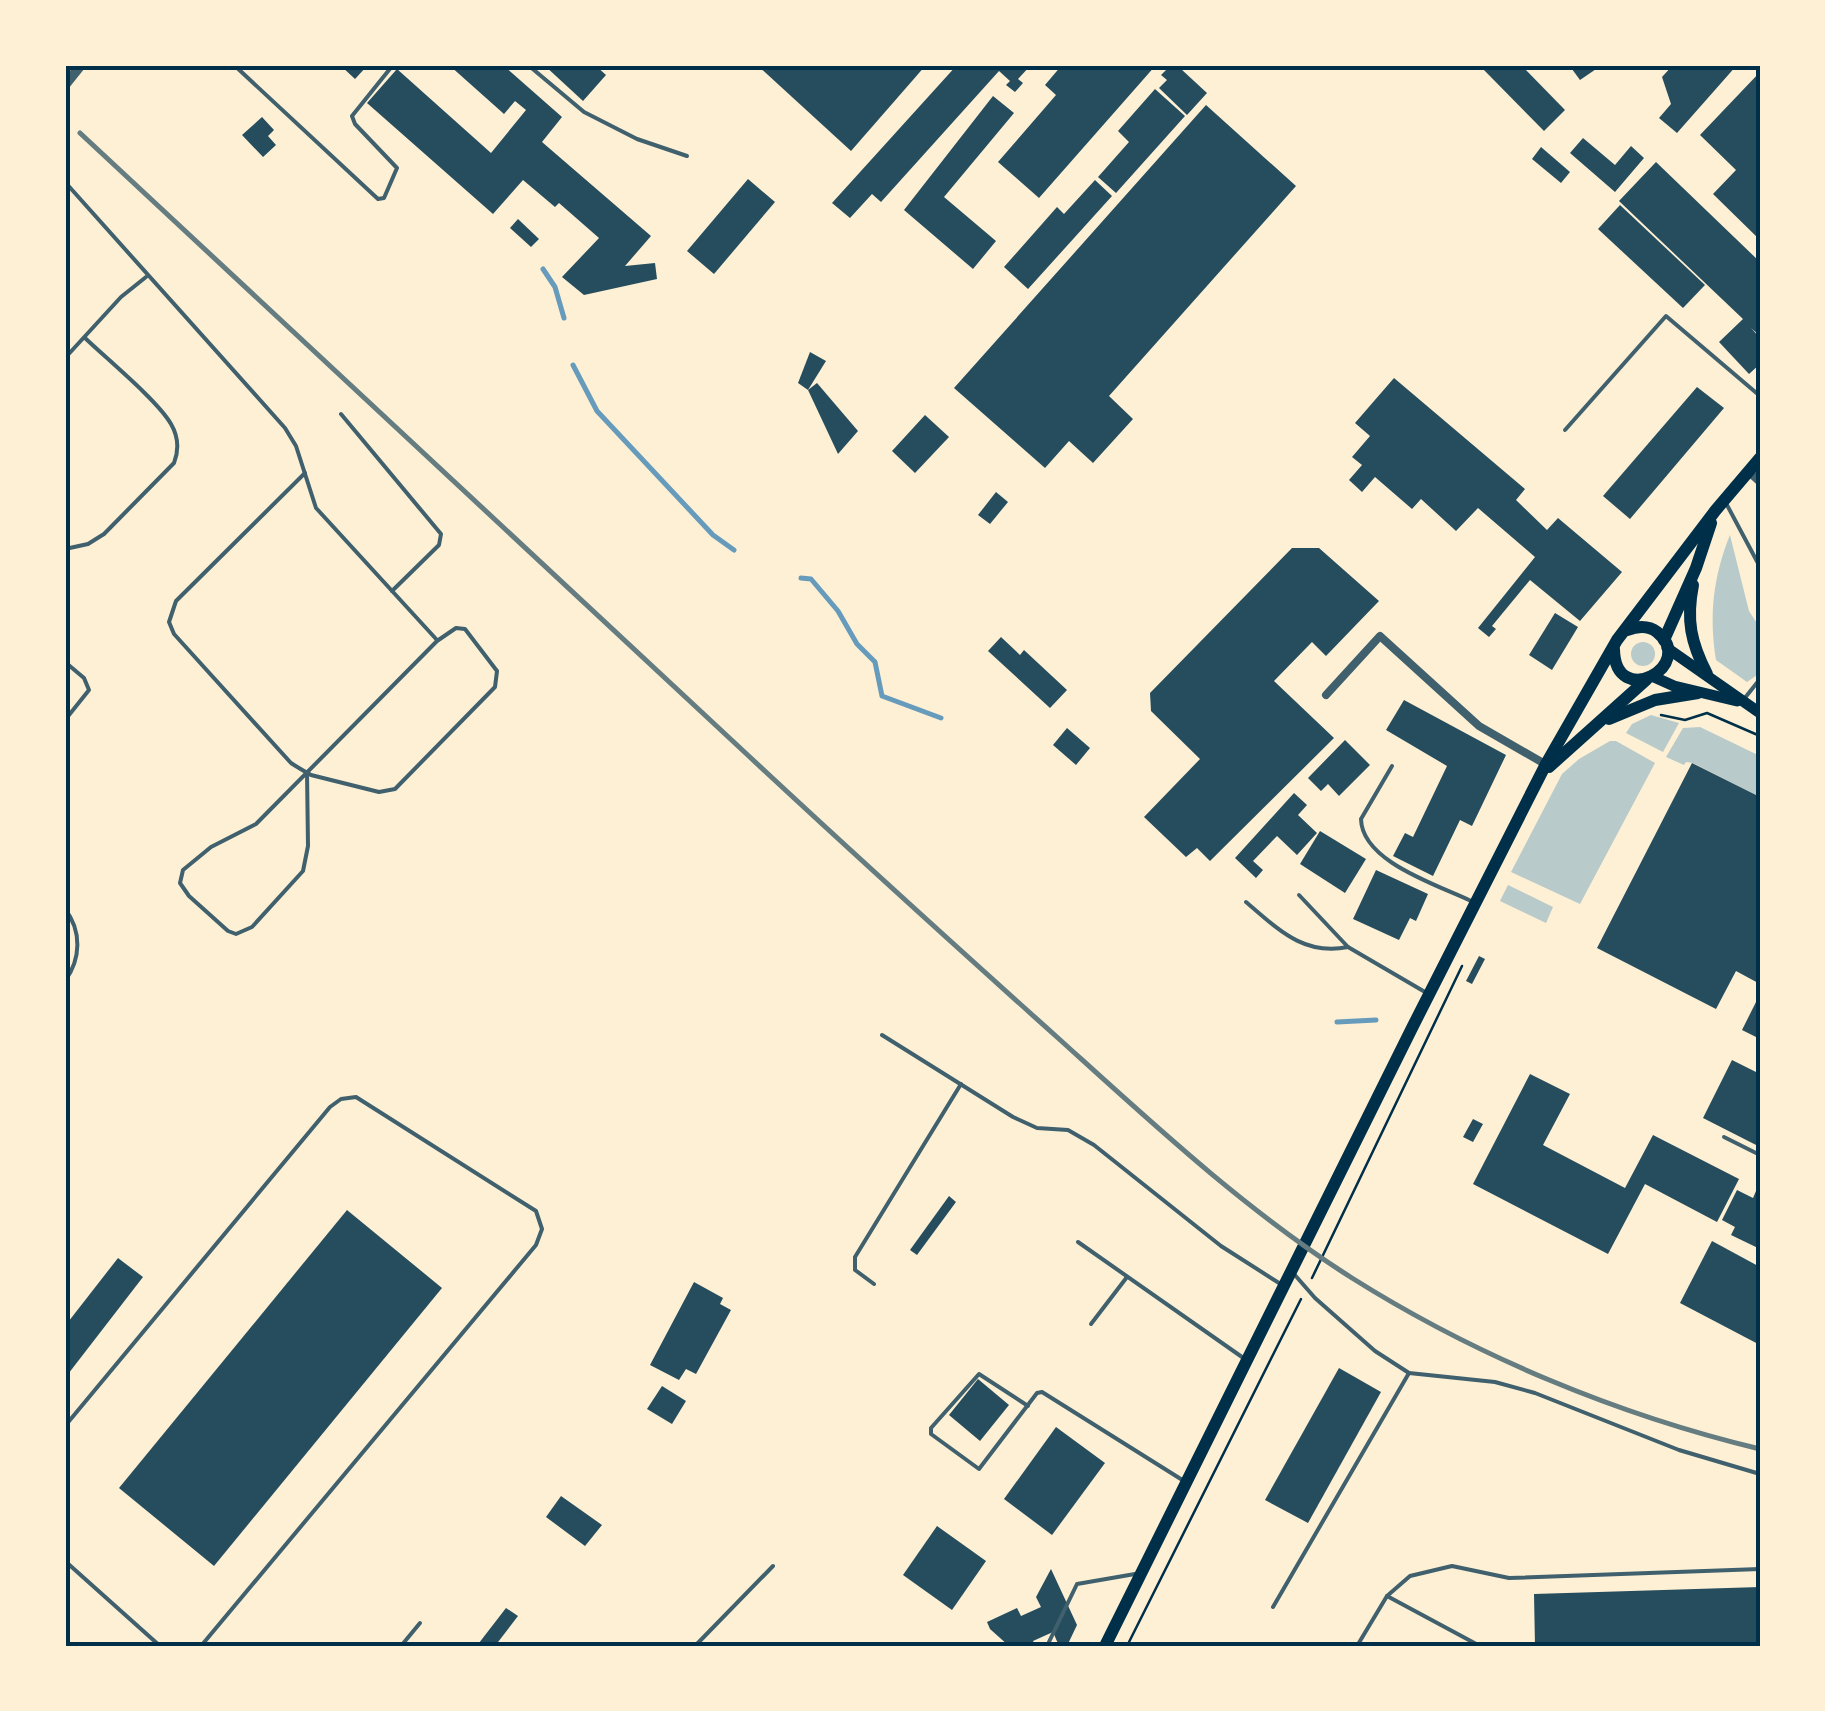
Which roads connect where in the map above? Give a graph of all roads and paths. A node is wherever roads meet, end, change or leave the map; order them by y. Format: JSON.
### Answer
{"nodes":[{"id":1,"x":82,"y":65,"type":"edge"},
{"id":2,"x":234,"y":65,"type":"edge"},
{"id":3,"x":393,"y":65,"type":"edge"},
{"id":4,"x":528,"y":65,"type":"edge"},
{"id":5,"x":65,"y":85,"type":"edge"},
{"id":6,"x":687,"y":156,"type":"dead end"},
{"id":7,"x":65,"y":182,"type":"edge"},
{"id":8,"x":148,"y":275,"type":"junction"},
{"id":9,"x":85,"y":338,"type":"junction"},
{"id":10,"x":65,"y":358,"type":"edge"},
{"id":11,"x":1760,"y":396,"type":"edge"},
{"id":12,"x":342,"y":414,"type":"dead end"},
{"id":13,"x":1565,"y":430,"type":"dead end"},
{"id":14,"x":1760,"y":458,"type":"edge"},
{"id":15,"x":1748,"y":471,"type":"junction"},
{"id":16,"x":305,"y":473,"type":"junction"},
{"id":17,"x":1760,"y":482,"type":"edge"},
{"id":18,"x":1720,"y":505,"type":"junction"},
{"id":19,"x":65,"y":550,"type":"edge"},
{"id":20,"x":1760,"y":567,"type":"edge"},
{"id":21,"x":1696,"y":568,"type":"junction"},
{"id":22,"x":392,"y":591,"type":"junction"},
{"id":23,"x":1625,"y":631,"type":"junction"},
{"id":24,"x":437,"y":641,"type":"junction"},
{"id":25,"x":1666,"y":644,"type":"junction"},
{"id":26,"x":1615,"y":646,"type":"junction"},
{"id":27,"x":65,"y":662,"type":"edge"},
{"id":28,"x":1707,"y":674,"type":"junction"},
{"id":29,"x":1650,"y":678,"type":"junction"},
{"id":30,"x":1760,"y":679,"type":"edge"},
{"id":31,"x":1698,"y":693,"type":"junction"},
{"id":32,"x":1326,"y":696,"type":"dead end"},
{"id":33,"x":1741,"y":702,"type":"junction"},
{"id":34,"x":1650,"y":713,"type":"dead end"},
{"id":35,"x":1760,"y":713,"type":"edge"},
{"id":36,"x":65,"y":720,"type":"edge"},
{"id":37,"x":1598,"y":725,"type":"junction"},
{"id":38,"x":1760,"y":736,"type":"edge"},
{"id":39,"x":1392,"y":766,"type":"dead end"},
{"id":40,"x":1545,"y":768,"type":"junction"},
{"id":41,"x":306,"y":772,"type":"junction"},
{"id":42,"x":1299,"y":895,"type":"dead end"},
{"id":43,"x":1246,"y":902,"type":"dead end"},
{"id":44,"x":1475,"y":903,"type":"junction"},
{"id":45,"x":65,"y":909,"type":"edge"},
{"id":46,"x":1348,"y":947,"type":"junction"},
{"id":47,"x":1468,"y":954,"type":"dead end"},
{"id":48,"x":65,"y":982,"type":"edge"},
{"id":49,"x":1429,"y":994,"type":"junction"},
{"id":50,"x":882,"y":1035,"type":"dead end"},
{"id":51,"x":961,"y":1084,"type":"junction"},
{"id":52,"x":1724,"y":1138,"type":"dead end"},
{"id":53,"x":1760,"y":1156,"type":"edge"},
{"id":54,"x":1078,"y":1242,"type":"dead end"},
{"id":55,"x":1291,"y":1270,"type":"junction"},
{"id":56,"x":1127,"y":1276,"type":"junction"},
{"id":57,"x":874,"y":1284,"type":"dead end"},
{"id":58,"x":1284,"y":1285,"type":"junction"},
{"id":59,"x":1307,"y":1288,"type":"junction"},
{"id":60,"x":1091,"y":1324,"type":"dead end"},
{"id":61,"x":1246,"y":1360,"type":"junction"},
{"id":62,"x":1410,"y":1373,"type":"junction"},
{"id":63,"x":1028,"y":1406,"type":"junction"},
{"id":64,"x":65,"y":1426,"type":"edge"},
{"id":65,"x":1760,"y":1474,"type":"edge"},
{"id":66,"x":1186,"y":1482,"type":"junction"},
{"id":67,"x":65,"y":1560,"type":"edge"},
{"id":68,"x":773,"y":1566,"type":"dead end"},
{"id":69,"x":1760,"y":1569,"type":"edge"},
{"id":70,"x":1140,"y":1573,"type":"junction"},
{"id":71,"x":1387,"y":1596,"type":"junction"},
{"id":72,"x":1273,"y":1607,"type":"dead end"},
{"id":73,"x":420,"y":1623,"type":"dead end"},
{"id":74,"x":160,"y":1646,"type":"edge"},
{"id":75,"x":201,"y":1646,"type":"edge"},
{"id":76,"x":401,"y":1646,"type":"edge"},
{"id":77,"x":695,"y":1646,"type":"edge"},
{"id":78,"x":1047,"y":1646,"type":"edge"},
{"id":79,"x":1106,"y":1646,"type":"edge"},
{"id":80,"x":1126,"y":1646,"type":"edge"},
{"id":81,"x":1357,"y":1646,"type":"edge"},
{"id":82,"x":1480,"y":1646,"type":"edge"}],
"edges":[{"from":1,"to":5,"type":"street"},
{"from":2,"to":3,"type":"lane"},
{"from":4,"to":6,"type":"lane"},
{"from":7,"to":8,"type":"lane"},
{"from":8,"to":9,"type":"lane"},
{"from":8,"to":16,"type":"lane"},
{"from":9,"to":10,"type":"lane"},
{"from":9,"to":19,"type":"lane"},
{"from":11,"to":13,"type":"lane"},
{"from":12,"to":22,"type":"lane"},
{"from":14,"to":15,"type":"main road"},
{"from":15,"to":17,"type":"street"},
{"from":15,"to":18,"type":"main road"},
{"from":16,"to":22,"type":"lane"},
{"from":16,"to":41,"type":"lane"},
{"from":18,"to":20,"type":"lane"},
{"from":18,"to":21,"type":"main road"},
{"from":18,"to":23,"type":"main road"},
{"from":21,"to":25,"type":"main road"},
{"from":21,"to":28,"type":"main road"},
{"from":22,"to":24,"type":"lane"},
{"from":23,"to":25,"type":"main road"},
{"from":23,"to":26,"type":"main road"},
{"from":24,"to":41,"type":"lane"},
{"from":24,"to":41,"type":"lane"},
{"from":25,"to":28,"type":"main road"},
{"from":25,"to":29,"type":"main road"},
{"from":26,"to":29,"type":"main road"},
{"from":26,"to":40,"type":"main road"},
{"from":27,"to":36,"type":"lane"},
{"from":28,"to":33,"type":"main road"},
{"from":29,"to":31,"type":"main road"},
{"from":29,"to":37,"type":"main road"},
{"from":30,"to":33,"type":"lane"},
{"from":31,"to":33,"type":"main road"},
{"from":31,"to":37,"type":"main road"},
{"from":32,"to":40,"type":"street"},
{"from":33,"to":35,"type":"main road"},
{"from":34,"to":38,"type":"path"},
{"from":37,"to":40,"type":"main road"},
{"from":39,"to":44,"type":"lane"},
{"from":40,"to":44,"type":"main road"},
{"from":41,"to":41,"type":"lane"},
{"from":42,"to":46,"type":"lane"},
{"from":43,"to":46,"type":"lane"},
{"from":44,"to":49,"type":"main road"},
{"from":45,"to":48,"type":"lane"},
{"from":46,"to":49,"type":"lane"},
{"from":47,"to":59,"type":"path"},
{"from":49,"to":55,"type":"main road"},
{"from":50,"to":51,"type":"lane"},
{"from":51,"to":57,"type":"lane"},
{"from":51,"to":58,"type":"lane"},
{"from":52,"to":53,"type":"lane"},
{"from":54,"to":56,"type":"lane"},
{"from":55,"to":58,"type":"main road"},
{"from":55,"to":59,"type":"lane"},
{"from":56,"to":60,"type":"lane"},
{"from":56,"to":61,"type":"lane"},
{"from":58,"to":61,"type":"main road"},
{"from":59,"to":62,"type":"lane"},
{"from":59,"to":80,"type":"path"},
{"from":61,"to":66,"type":"main road"},
{"from":62,"to":65,"type":"lane"},
{"from":62,"to":72,"type":"lane"},
{"from":63,"to":63,"type":"lane"},
{"from":63,"to":66,"type":"lane"},
{"from":64,"to":75,"type":"lane"},
{"from":66,"to":70,"type":"main road"},
{"from":67,"to":74,"type":"lane"},
{"from":68,"to":77,"type":"lane"},
{"from":69,"to":71,"type":"lane"},
{"from":70,"to":78,"type":"lane"},
{"from":70,"to":79,"type":"main road"},
{"from":71,"to":81,"type":"lane"},
{"from":71,"to":82,"type":"lane"},
{"from":73,"to":76,"type":"lane"}]}
